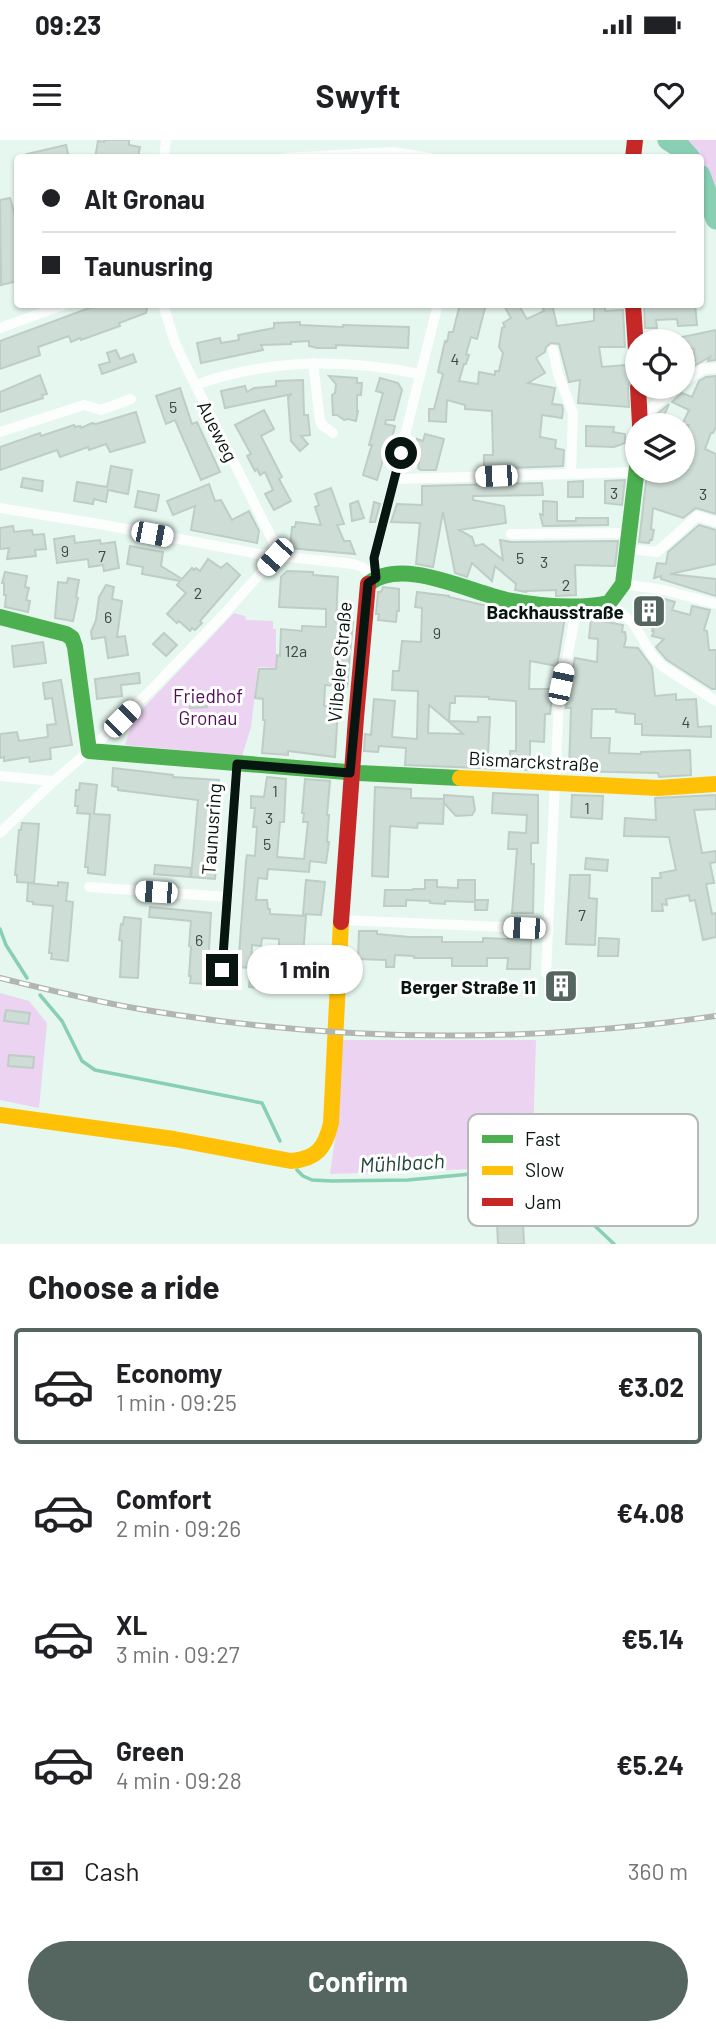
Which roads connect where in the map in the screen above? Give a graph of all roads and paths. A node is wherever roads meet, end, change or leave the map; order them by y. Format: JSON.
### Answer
{"nodes":[{"id":1,"x":356,"y":154,"type":"edge"},
{"id":2,"x":405,"y":154,"type":"edge"},
{"id":3,"x":55,"y":308,"type":"edge"},
{"id":4,"x":164,"y":308,"type":"edge"},
{"id":5,"x":437,"y":308,"type":"edge"},
{"id":6,"x":633,"y":308,"type":"edge"},
{"id":7,"x":0,"y":328,"type":"edge"},
{"id":8,"x":635,"y":329,"type":"edge"},
{"id":9,"x":553,"y":350,"type":"dead end"},
{"id":10,"x":313,"y":363,"type":"junction"},
{"id":11,"x":716,"y":368,"type":"edge"},
{"id":12,"x":420,"y":374,"type":"junction"},
{"id":13,"x":695,"y":374,"type":"edge"},
{"id":14,"x":195,"y":385,"type":"junction"},
{"id":15,"x":131,"y":399,"type":"dead end"},
{"id":16,"x":664,"y":399,"type":"edge"},
{"id":17,"x":650,"y":413,"type":"edge"},
{"id":18,"x":0,"y":432,"type":"edge"},
{"id":19,"x":333,"y":433,"type":"dead end"},
{"id":20,"x":625,"y":470,"type":"edge"},
{"id":21,"x":571,"y":473,"type":"junction"},
{"id":22,"x":395,"y":480,"type":"junction"},
{"id":23,"x":636,"y":483,"type":"edge"},
{"id":24,"x":1,"y":509,"type":"edge"},
{"id":25,"x":716,"y":522,"type":"edge"},
{"id":26,"x":512,"y":534,"type":"dead end"},
{"id":27,"x":630,"y":541,"type":"junction"},
{"id":28,"x":275,"y":557,"type":"junction"},
{"id":29,"x":376,"y":578,"type":"junction"},
{"id":30,"x":623,"y":584,"type":"junction"},
{"id":31,"x":609,"y":604,"type":"junction"},
{"id":32,"x":716,"y":604,"type":"edge"},
{"id":33,"x":578,"y":607,"type":"junction"},
{"id":34,"x":0,"y":617,"type":"edge"},
{"id":35,"x":716,"y":701,"type":"edge"},
{"id":36,"x":89,"y":751,"type":"junction"},
{"id":37,"x":237,"y":764,"type":"junction"},
{"id":38,"x":350,"y":773,"type":"junction"},
{"id":39,"x":0,"y":776,"type":"edge"},
{"id":40,"x":54,"y":782,"type":"junction"},
{"id":41,"x":556,"y":783,"type":"junction"},
{"id":42,"x":716,"y":784,"type":"edge"},
{"id":43,"x":0,"y":833,"type":"edge"},
{"id":44,"x":89,"y":887,"type":"dead end"},
{"id":45,"x":227,"y":897,"type":"junction"},
{"id":46,"x":341,"y":920,"type":"junction"},
{"id":47,"x":549,"y":929,"type":"junction"},
{"id":48,"x":222,"y":970,"type":"dead end"},
{"id":49,"x":546,"y":972,"type":"dead end"},
{"id":50,"x":0,"y":1115,"type":"edge"}],
"edges":[{"from":1,"to":2,"type":"street"},
{"from":3,"to":7,"type":"street"},
{"from":4,"to":14,"type":"street","name":"Aueweg"},
{"from":5,"to":12,"type":"street"},
{"from":6,"to":8,"type":"street"},
{"from":9,"to":21,"type":"street"},
{"from":10,"to":12,"type":"street"},
{"from":10,"to":14,"type":"street"},
{"from":10,"to":19,"type":"street"},
{"from":11,"to":13,"type":"street"},
{"from":12,"to":22,"type":"street"},
{"from":14,"to":28,"type":"street","name":"Aueweg"},
{"from":15,"to":18,"type":"street"},
{"from":16,"to":17,"type":"street"},
{"from":20,"to":21,"type":"street"},
{"from":21,"to":22,"type":"street"},
{"from":22,"to":29,"type":"street"},
{"from":23,"to":27,"type":"street"},
{"from":24,"to":28,"type":"street"},
{"from":25,"to":27,"type":"street"},
{"from":26,"to":27,"type":"street"},
{"from":27,"to":30,"type":"street"},
{"from":28,"to":29,"type":"street"},
{"from":28,"to":36,"type":"street"},
{"from":29,"to":33,"type":"street"},
{"from":29,"to":38,"type":"street","name":"Vilbeler Straße"},
{"from":30,"to":31,"type":"street"},
{"from":30,"to":32,"type":"street"},
{"from":31,"to":33,"type":"street"},
{"from":31,"to":35,"type":"street"},
{"from":33,"to":41,"type":"street"},
{"from":34,"to":36,"type":"street"},
{"from":36,"to":37,"type":"street","name":"Taunusring"},
{"from":36,"to":40,"type":"street"},
{"from":37,"to":38,"type":"street","name":"Taunusring"},
{"from":37,"to":45,"type":"street","name":"Taunusring"},
{"from":38,"to":41,"type":"street","name":"Bismarckstraße"},
{"from":38,"to":46,"type":"street","name":"Vilbeler Straße"},
{"from":39,"to":40,"type":"street"},
{"from":40,"to":43,"type":"street"},
{"from":41,"to":42,"type":"street","name":"Bismarckstraße"},
{"from":41,"to":47,"type":"street"},
{"from":44,"to":45,"type":"street","name":"Taunusring"},
{"from":45,"to":48,"type":"street","name":"Taunusring"},
{"from":46,"to":47,"type":"street"},
{"from":46,"to":50,"type":"street","name":"Vilbeler Straße"},
{"from":47,"to":49,"type":"street"}]}
